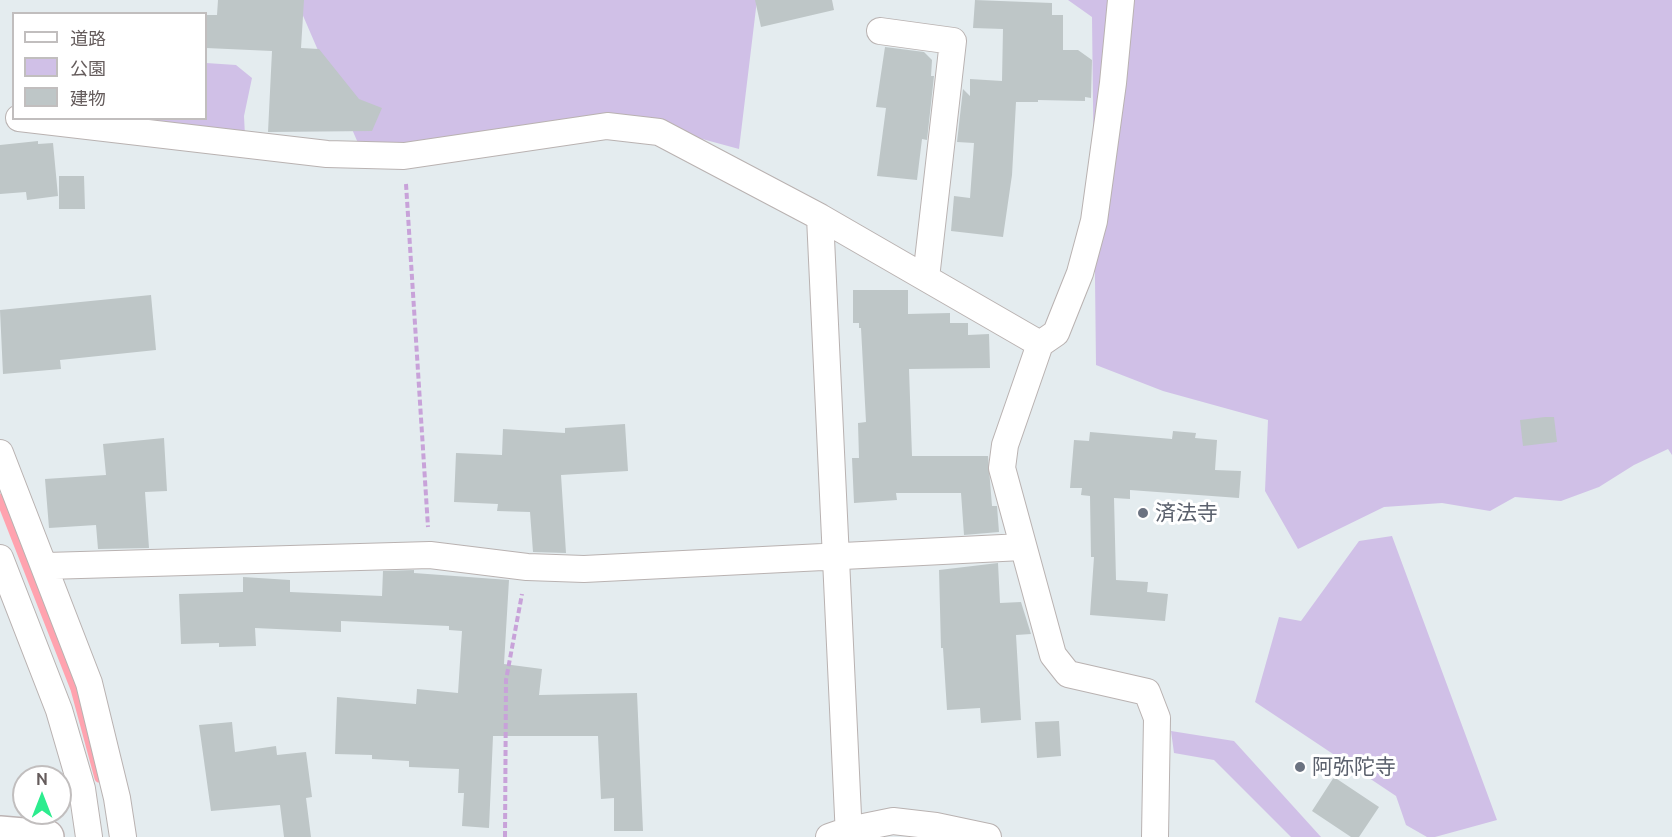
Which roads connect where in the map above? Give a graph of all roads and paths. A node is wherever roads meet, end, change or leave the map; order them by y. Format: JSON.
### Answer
{"nodes":[{"id":1,"x":1121,"y":0,"type":"edge"},
{"id":2,"x":880,"y":31,"type":"dead end"},
{"id":3,"x":36,"y":120,"type":"edge"},
{"id":4,"x":404,"y":156,"type":"junction"},
{"id":5,"x":820,"y":217,"type":"junction"},
{"id":6,"x":926,"y":278,"type":"junction"},
{"id":7,"x":1040,"y":344,"type":"junction"},
{"id":8,"x":0,"y":453,"type":"edge"},
{"id":9,"x":1022,"y":547,"type":"junction"},
{"id":10,"x":430,"y":555,"type":"junction"},
{"id":11,"x":834,"y":557,"type":"junction"},
{"id":12,"x":0,"y":558,"type":"edge"},
{"id":13,"x":46,"y":566,"type":"junction"},
{"id":14,"x":527,"y":567,"type":"junction"},
{"id":15,"x":0,"y":833,"type":"edge"},
{"id":16,"x":842,"y":835,"type":"edge"},
{"id":17,"x":47,"y":837,"type":"edge"},
{"id":18,"x":89,"y":837,"type":"edge"},
{"id":19,"x":123,"y":837,"type":"edge"},
{"id":20,"x":505,"y":837,"type":"edge"},
{"id":21,"x":988,"y":837,"type":"edge"},
{"id":22,"x":1155,"y":837,"type":"edge"}],
"edges":[{"from":1,"to":7,"type":"street"},
{"from":2,"to":6,"type":"street"},
{"from":3,"to":4,"type":"street"},
{"from":4,"to":5,"type":"street"},
{"from":4,"to":10,"type":"path"},
{"from":5,"to":6,"type":"street"},
{"from":5,"to":11,"type":"street"},
{"from":6,"to":7,"type":"street"},
{"from":7,"to":9,"type":"street"},
{"from":8,"to":13,"type":"street"},
{"from":9,"to":11,"type":"street"},
{"from":9,"to":22,"type":"street"},
{"from":10,"to":13,"type":"street"},
{"from":10,"to":14,"type":"street"},
{"from":11,"to":14,"type":"street"},
{"from":11,"to":16,"type":"street"},
{"from":12,"to":18,"type":"street"},
{"from":13,"to":19,"type":"street"},
{"from":14,"to":20,"type":"path"},
{"from":15,"to":17,"type":"main road"},
{"from":16,"to":21,"type":"street"}]}
